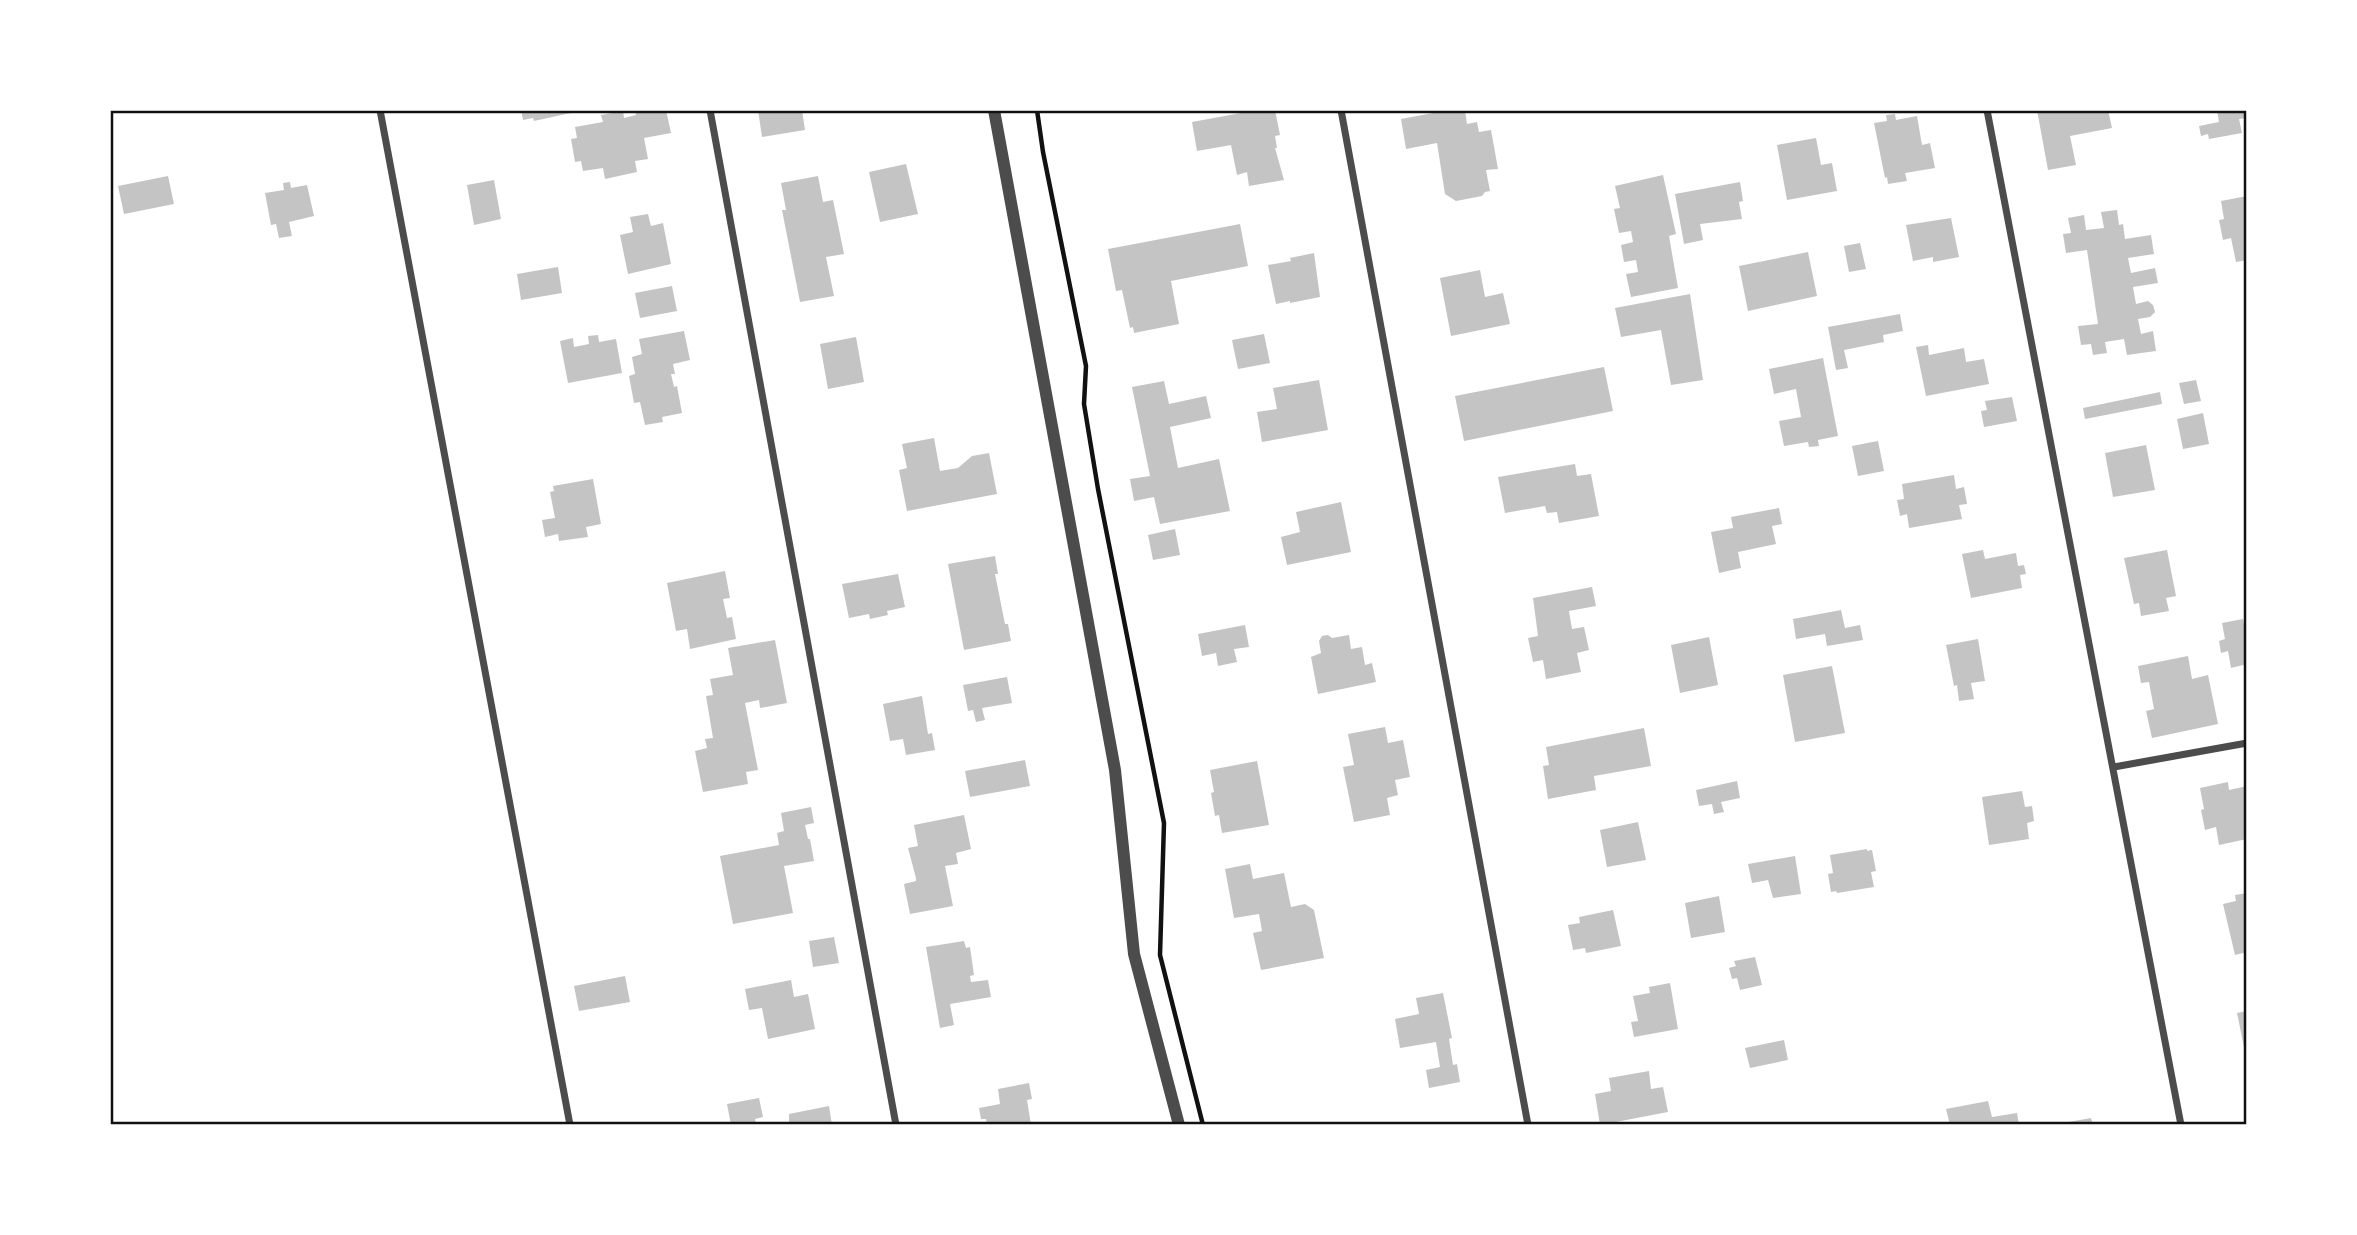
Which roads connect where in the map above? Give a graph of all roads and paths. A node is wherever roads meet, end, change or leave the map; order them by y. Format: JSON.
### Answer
{"nodes":[{"id":1,"x":380,"y":110,"type":"edge"},
{"id":2,"x":709,"y":110,"type":"edge"},
{"id":3,"x":994,"y":110,"type":"edge"},
{"id":4,"x":1037,"y":110,"type":"edge"},
{"id":5,"x":1341,"y":110,"type":"edge"},
{"id":6,"x":1987,"y":110,"type":"edge"},
{"id":7,"x":2247,"y":743,"type":"edge"},
{"id":8,"x":2114,"y":766,"type":"junction"},
{"id":9,"x":570,"y":1125,"type":"edge"},
{"id":10,"x":897,"y":1125,"type":"edge"},
{"id":11,"x":1179,"y":1125,"type":"edge"},
{"id":12,"x":1203,"y":1125,"type":"edge"},
{"id":13,"x":1528,"y":1125,"type":"edge"},
{"id":14,"x":2181,"y":1125,"type":"edge"}],
"edges":[{"from":1,"to":9,"type":"street"},
{"from":2,"to":10,"type":"street"},
{"from":3,"to":11,"type":"street"},
{"from":4,"to":12,"type":"path"},
{"from":5,"to":13,"type":"street"},
{"from":6,"to":8,"type":"street"},
{"from":7,"to":8,"type":"street"},
{"from":8,"to":14,"type":"street"}]}
